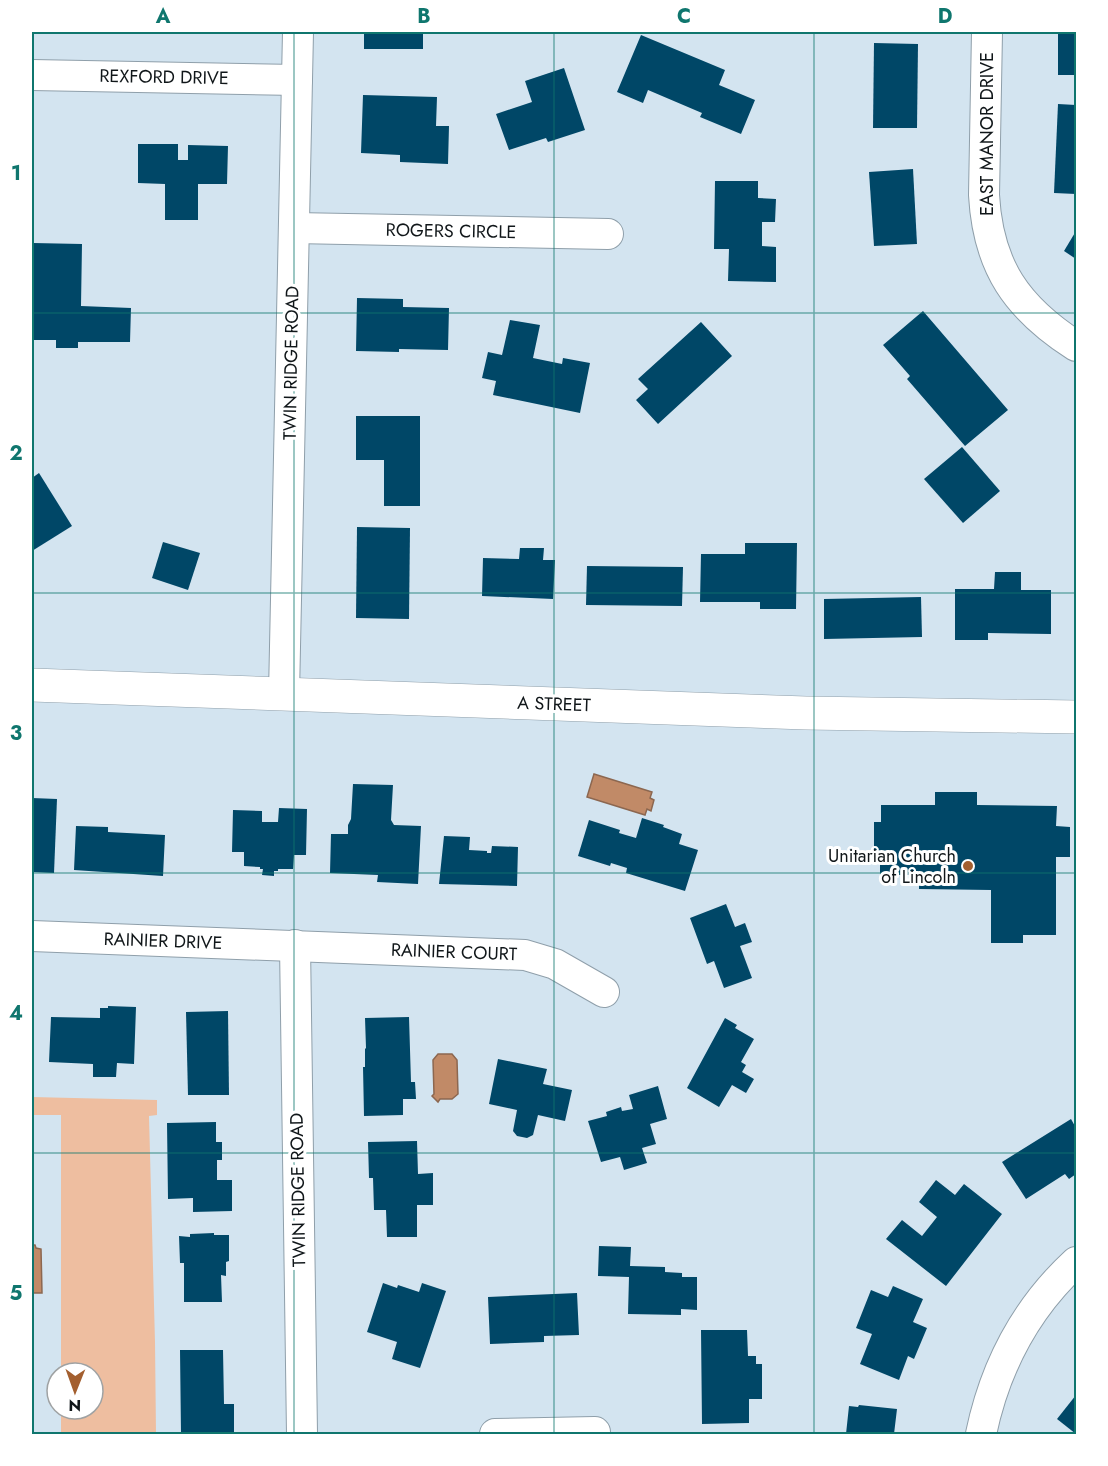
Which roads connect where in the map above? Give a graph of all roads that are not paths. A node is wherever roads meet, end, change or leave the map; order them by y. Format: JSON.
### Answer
{"nodes":[{"id":1,"x":298,"y":32,"type":"edge"},
{"id":2,"x":987,"y":32,"type":"edge"},
{"id":3,"x":32,"y":75,"type":"edge"},
{"id":4,"x":297,"y":80,"type":"junction"},
{"id":5,"x":294,"y":228,"type":"junction"},
{"id":6,"x":608,"y":234,"type":"dead end"},
{"id":7,"x":1077,"y":346,"type":"edge"},
{"id":8,"x":32,"y":685,"type":"edge"},
{"id":9,"x":284,"y":694,"type":"junction"},
{"id":10,"x":1077,"y":717,"type":"edge"},
{"id":11,"x":32,"y":936,"type":"edge"},
{"id":12,"x":295,"y":945,"type":"junction"},
{"id":13,"x":604,"y":992,"type":"dead end"},
{"id":14,"x":1077,"y":1262,"type":"edge"},
{"id":15,"x":595,"y":1432,"type":"dead end"},
{"id":16,"x":302,"y":1434,"type":"edge"},
{"id":17,"x":495,"y":1434,"type":"edge"},
{"id":18,"x":981,"y":1434,"type":"edge"}],
"edges":[{"from":1,"to":4,"type":"street","name":"TWIN RIDGE ROAD"},
{"from":2,"to":7,"type":"street","name":"EAST MANOR DRIVE"},
{"from":3,"to":4,"type":"street","name":"REXFORD DRIVE"},
{"from":4,"to":5,"type":"street","name":"TWIN RIDGE ROAD"},
{"from":5,"to":6,"type":"street","name":"ROGERS CIRCLE"},
{"from":5,"to":9,"type":"street","name":"TWIN RIDGE ROAD"},
{"from":8,"to":9,"type":"main road","name":"A STREET"},
{"from":9,"to":10,"type":"main road","name":"A STREET"},
{"from":11,"to":12,"type":"street","name":"RAINIER DRIVE"},
{"from":12,"to":13,"type":"street","name":"RAINIER COURT"},
{"from":12,"to":16,"type":"street","name":"TWIN RIDGE ROAD"},
{"from":14,"to":18,"type":"street"},
{"from":15,"to":17,"type":"street"}]}
